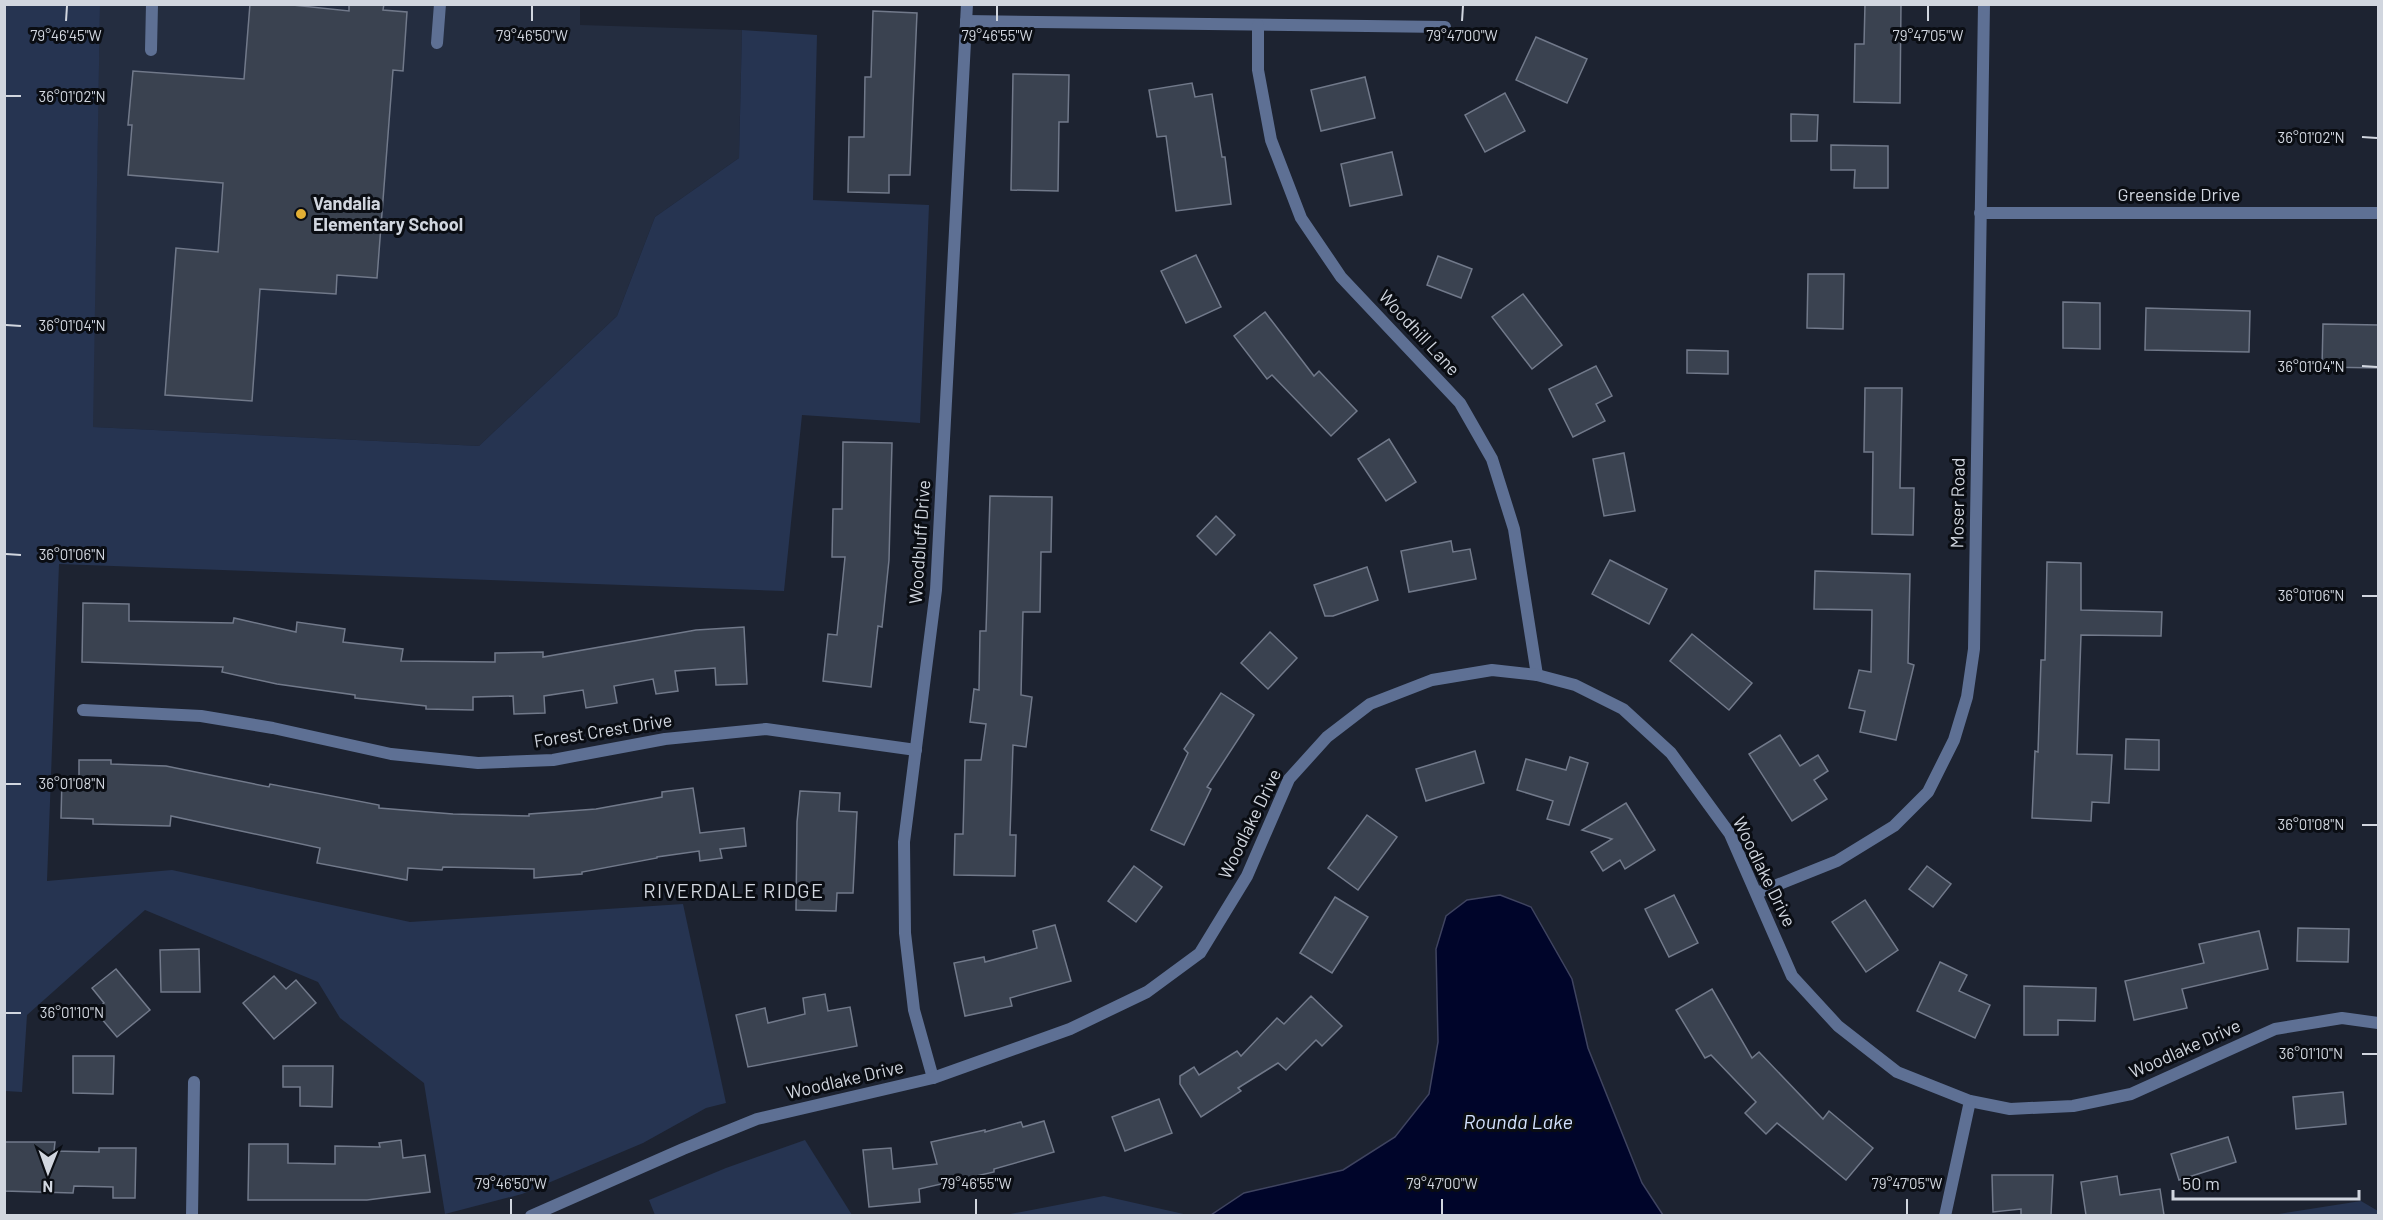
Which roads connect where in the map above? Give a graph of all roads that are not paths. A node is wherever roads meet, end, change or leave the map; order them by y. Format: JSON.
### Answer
{"nodes":[{"id":1,"x":152,"y":4,"type":"edge"},
{"id":2,"x":440,"y":4,"type":"edge"},
{"id":3,"x":967,"y":4,"type":"edge"},
{"id":4,"x":1984,"y":4,"type":"edge"},
{"id":5,"x":966,"y":21,"type":"junction"},
{"id":6,"x":1258,"y":25,"type":"junction"},
{"id":7,"x":1445,"y":27,"type":"dead end"},
{"id":8,"x":437,"y":43,"type":"dead end"},
{"id":9,"x":151,"y":50,"type":"dead end"},
{"id":10,"x":1980,"y":213,"type":"junction"},
{"id":11,"x":2379,"y":213,"type":"edge"},
{"id":12,"x":1537,"y":675,"type":"junction"},
{"id":13,"x":83,"y":710,"type":"dead end"},
{"id":14,"x":916,"y":750,"type":"junction"},
{"id":15,"x":1757,"y":893,"type":"junction"},
{"id":16,"x":2379,"y":1023,"type":"edge"},
{"id":17,"x":933,"y":1078,"type":"junction"},
{"id":18,"x":194,"y":1082,"type":"dead end"},
{"id":19,"x":1970,"y":1101,"type":"junction"},
{"id":20,"x":192,"y":1215,"type":"edge"},
{"id":21,"x":531,"y":1215,"type":"edge"},
{"id":22,"x":1946,"y":1215,"type":"edge"}],
"edges":[{"from":1,"to":9,"type":"street"},
{"from":2,"to":8,"type":"street"},
{"from":3,"to":5,"type":"street","name":"Woodbluff Drive"},
{"from":4,"to":10,"type":"street","name":"Moser Road"},
{"from":5,"to":6,"type":"street"},
{"from":5,"to":14,"type":"street","name":"Woodbluff Drive"},
{"from":6,"to":7,"type":"street"},
{"from":6,"to":12,"type":"street","name":"Woodhill Lane"},
{"from":10,"to":11,"type":"street","name":"Greenside Drive"},
{"from":10,"to":15,"type":"street","name":"Moser Road"},
{"from":12,"to":15,"type":"street","name":"Woodlake Drive"},
{"from":12,"to":17,"type":"street","name":"Woodlake Drive"},
{"from":13,"to":14,"type":"street","name":"Forest Crest Drive"},
{"from":14,"to":17,"type":"street","name":"Woodbluff Drive"},
{"from":15,"to":19,"type":"street","name":"Woodlake Drive"},
{"from":16,"to":19,"type":"street","name":"Woodlake Drive"},
{"from":17,"to":21,"type":"street","name":"Woodlake Drive"},
{"from":18,"to":20,"type":"street"},
{"from":19,"to":22,"type":"street"}]}
